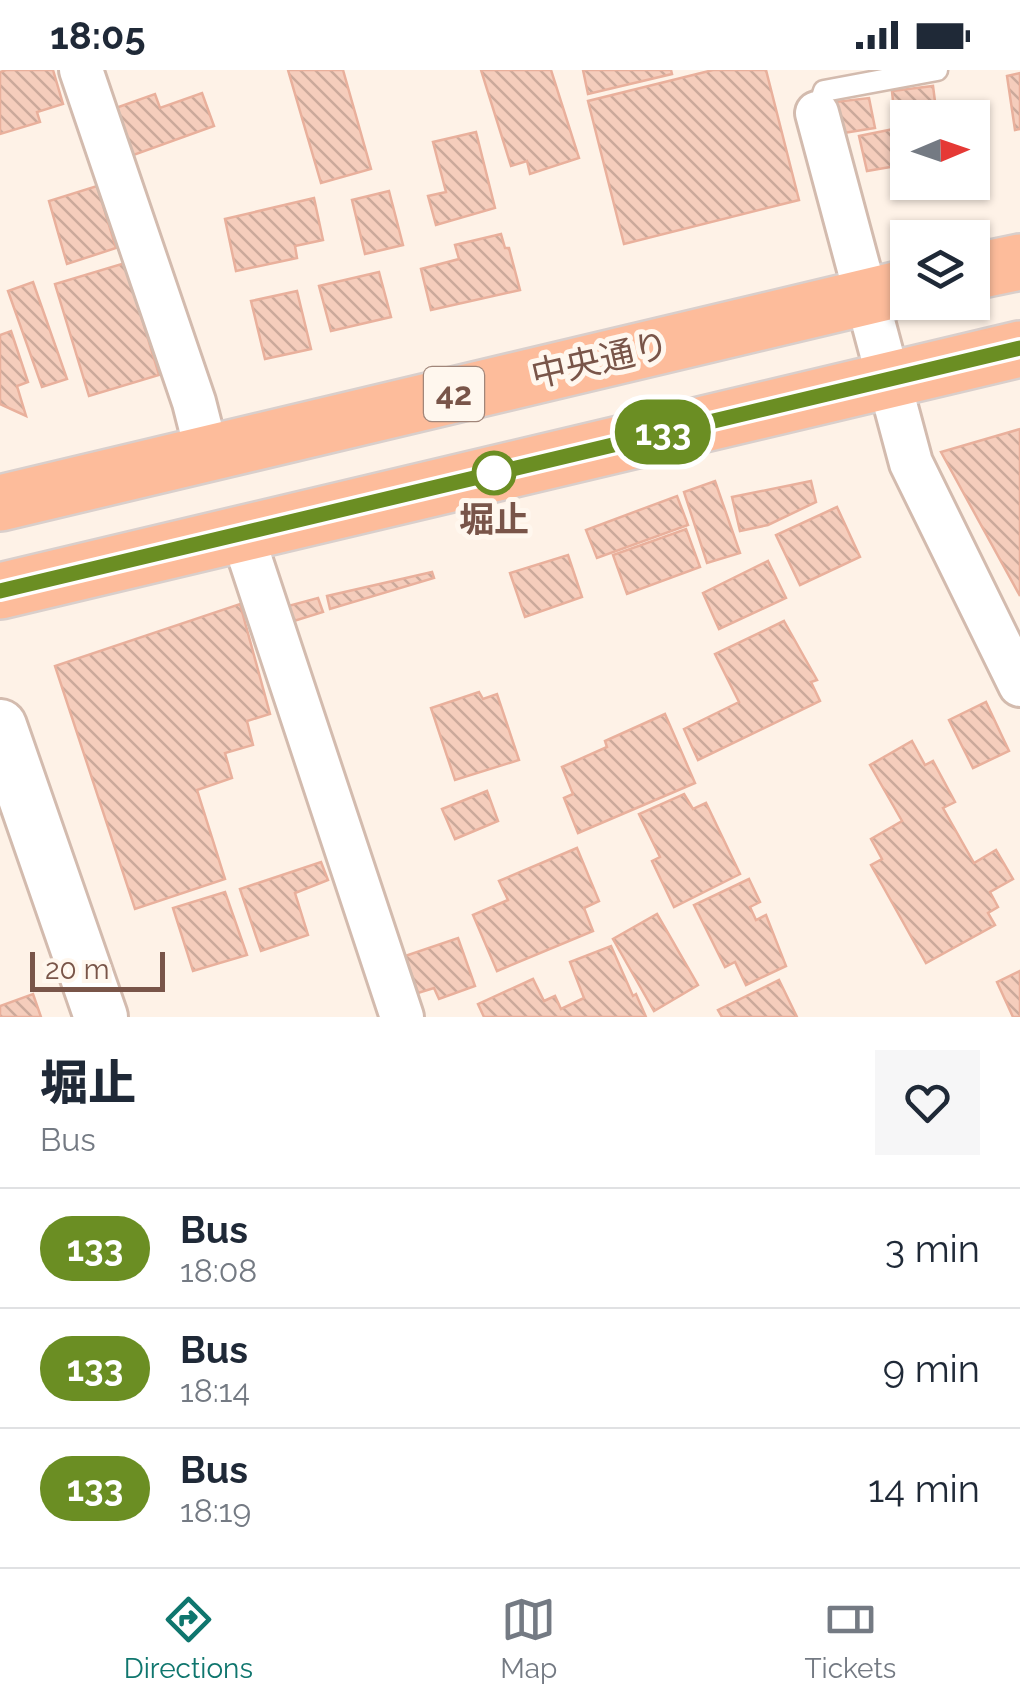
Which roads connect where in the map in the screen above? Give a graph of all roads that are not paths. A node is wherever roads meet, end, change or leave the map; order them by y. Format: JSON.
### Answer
{"nodes":[{"id":1,"x":81,"y":70,"type":"edge"},
{"id":2,"x":937,"y":70,"type":"edge"},
{"id":3,"x":817,"y":114,"type":"joint"},
{"id":4,"x":1020,"y":262,"type":"edge"},
{"id":5,"x":990,"y":268,"type":"edge"},
{"id":6,"x":887,"y":292,"type":"edge"},
{"id":7,"x":1020,"y":348,"type":"edge"},
{"id":8,"x":888,"y":378,"type":"junction"},
{"id":9,"x":208,"y":453,"type":"junction"},
{"id":10,"x":0,"y":502,"type":"edge"},
{"id":11,"x":242,"y":534,"type":"junction"},
{"id":12,"x":0,"y":591,"type":"edge"},
{"id":13,"x":1020,"y":684,"type":"edge"},
{"id":14,"x":0,"y":726,"type":"edge"},
{"id":15,"x":101,"y":1017,"type":"edge"},
{"id":16,"x":402,"y":1017,"type":"edge"}],
"edges":[{"from":1,"to":9,"type":"street"},
{"from":2,"to":3,"type":"lane"},
{"from":3,"to":6,"type":"street"},
{"from":4,"to":5,"type":"highway"},
{"from":6,"to":8,"type":"street"},
{"from":6,"to":9,"type":"highway","name":"中央通り","number":"42"},
{"from":7,"to":8,"type":"highway"},
{"from":8,"to":11,"type":"highway"},
{"from":8,"to":13,"type":"street"},
{"from":9,"to":10,"type":"highway","name":"中央通り","number":"42"},
{"from":11,"to":12,"type":"highway"},
{"from":11,"to":16,"type":"street"},
{"from":14,"to":15,"type":"street"}]}
